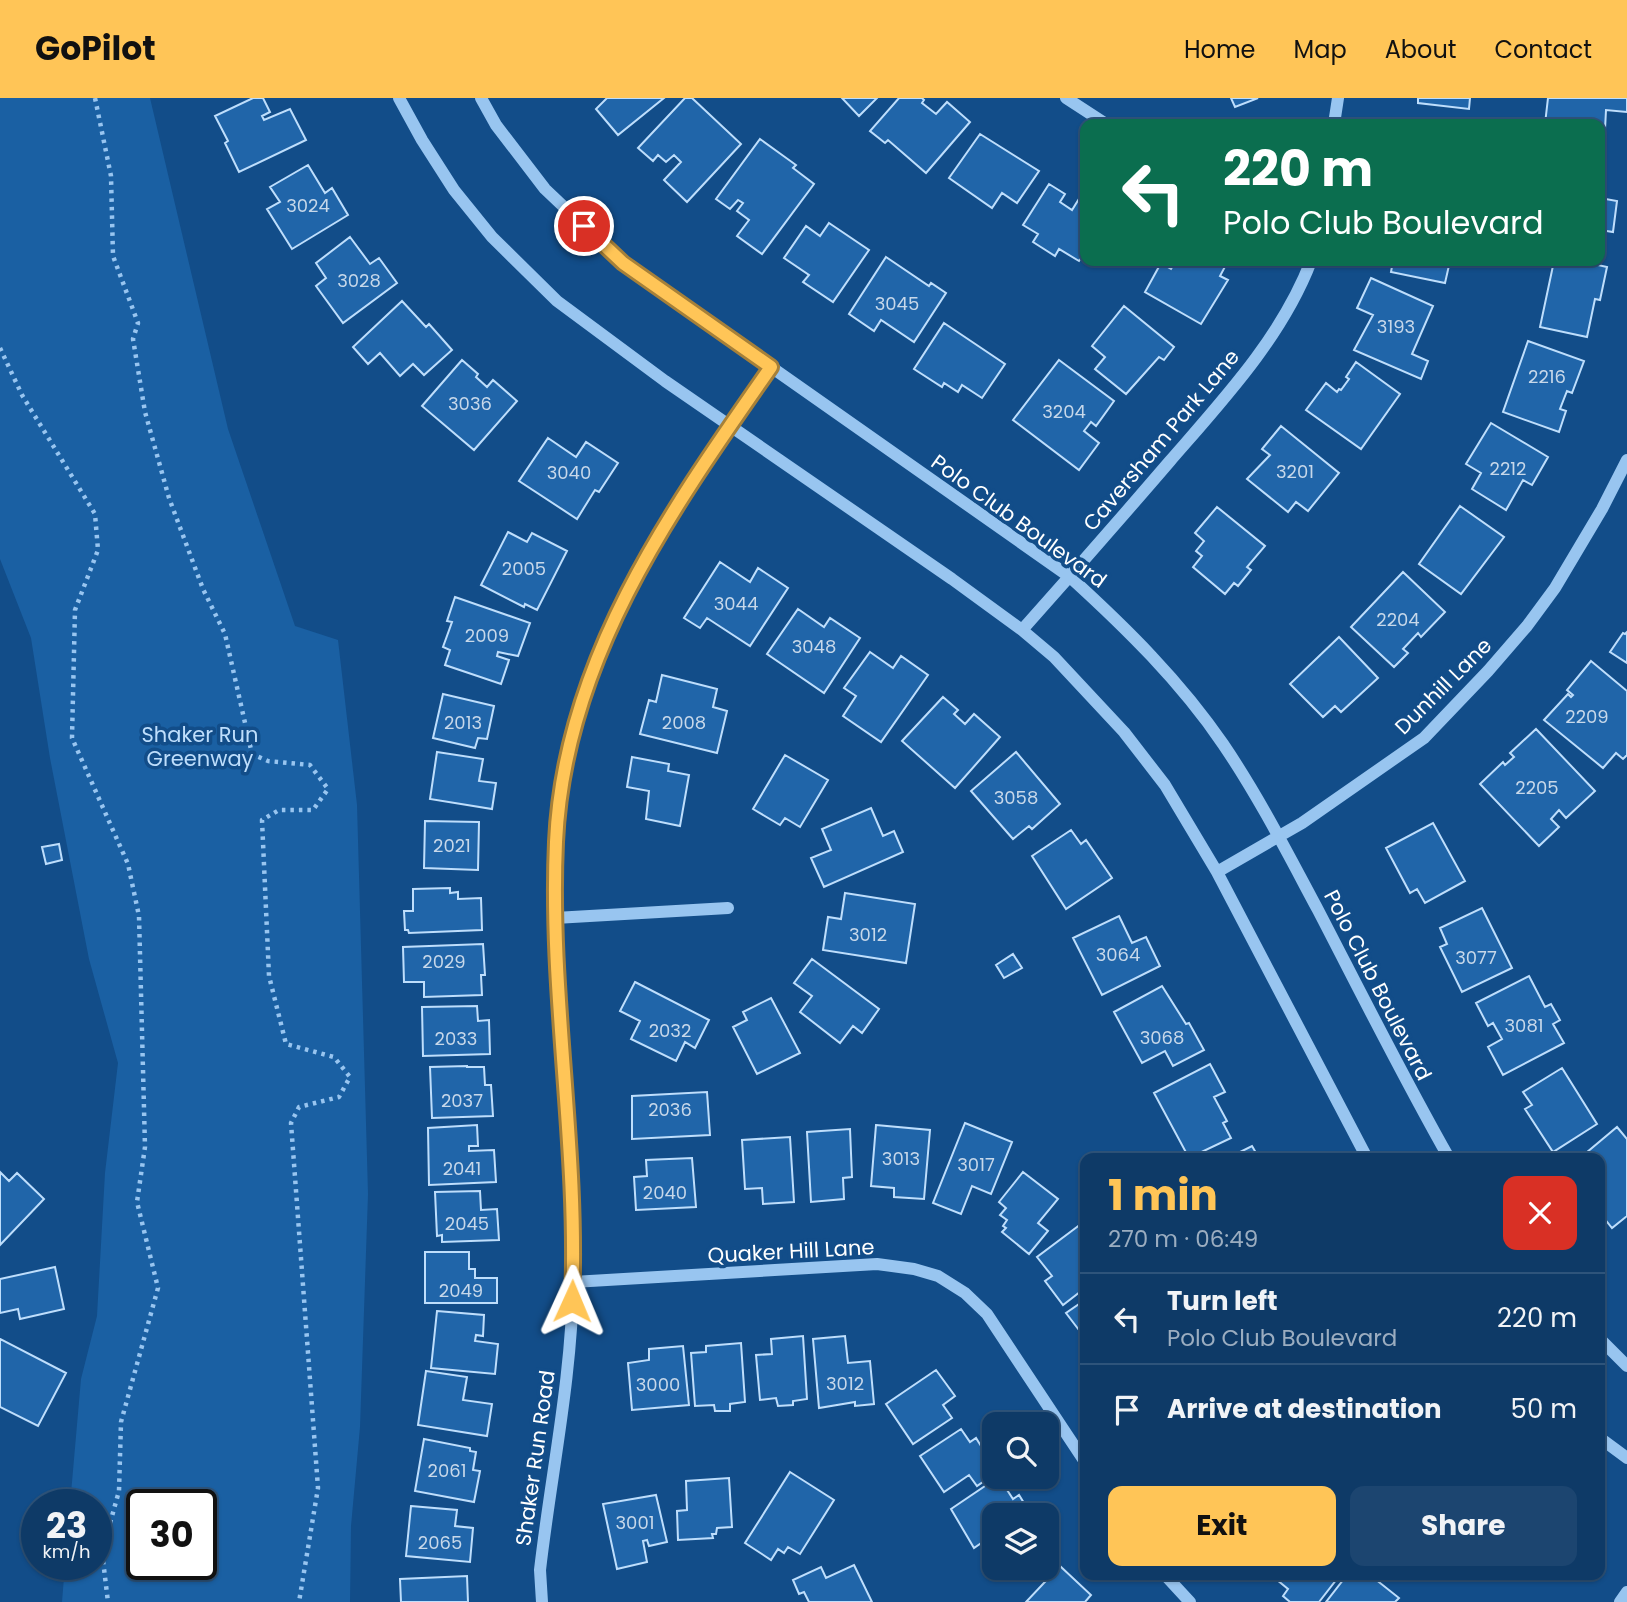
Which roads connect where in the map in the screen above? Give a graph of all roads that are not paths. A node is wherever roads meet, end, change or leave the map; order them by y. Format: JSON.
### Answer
{"nodes":[{"id":1,"x":399,"y":98,"type":"edge"},
{"id":2,"x":481,"y":98,"type":"edge"},
{"id":3,"x":1066,"y":98,"type":"edge"},
{"id":4,"x":1338,"y":98,"type":"edge"},
{"id":5,"x":1098,"y":119,"type":"edge"},
{"id":6,"x":1335,"y":119,"type":"edge"},
{"id":7,"x":1309,"y":266,"type":"edge"},
{"id":8,"x":771,"y":367,"type":"junction"},
{"id":9,"x":730,"y":425,"type":"junction"},
{"id":10,"x":1627,"y":460,"type":"edge"},
{"id":11,"x":1070,"y":577,"type":"junction"},
{"id":12,"x":1022,"y":630,"type":"junction"},
{"id":13,"x":1279,"y":836,"type":"junction"},
{"id":14,"x":1217,"y":872,"type":"junction"},
{"id":15,"x":728,"y":908,"type":"dead end"},
{"id":16,"x":555,"y":918,"type":"junction"},
{"id":17,"x":1364,"y":1153,"type":"edge"},
{"id":18,"x":1446,"y":1153,"type":"edge"},
{"id":19,"x":573,"y":1282,"type":"junction"},
{"id":20,"x":1605,"y":1344,"type":"edge"},
{"id":21,"x":1627,"y":1366,"type":"edge"},
{"id":22,"x":1605,"y":1442,"type":"edge"},
{"id":23,"x":1080,"y":1454,"type":"edge"},
{"id":24,"x":1627,"y":1458,"type":"edge"},
{"id":25,"x":1170,"y":1580,"type":"edge"},
{"id":26,"x":1627,"y":1592,"type":"edge"},
{"id":27,"x":541,"y":1602,"type":"edge"},
{"id":28,"x":1190,"y":1602,"type":"edge"},
{"id":29,"x":1620,"y":1602,"type":"edge"}],
"edges":[{"from":1,"to":9,"type":"street"},
{"from":2,"to":8,"type":"street","name":"Polo Club Boulevard"},
{"from":3,"to":5,"type":"street"},
{"from":4,"to":6,"type":"street"},
{"from":7,"to":11,"type":"street","name":"Caversham Park Lane"},
{"from":8,"to":9,"type":"street","name":"Shaker Run Road"},
{"from":8,"to":11,"type":"street","name":"Polo Club Boulevard"},
{"from":9,"to":12,"type":"street"},
{"from":9,"to":16,"type":"street","name":"Shaker Run Road"},
{"from":10,"to":13,"type":"street","name":"Dunhill Lane"},
{"from":11,"to":12,"type":"street","name":"Caversham Park Lane"},
{"from":11,"to":13,"type":"street","name":"Polo Club Boulevard"},
{"from":12,"to":14,"type":"street"},
{"from":13,"to":14,"type":"street","name":"Dunhill Lane"},
{"from":13,"to":18,"type":"street","name":"Polo Club Boulevard"},
{"from":14,"to":17,"type":"street"},
{"from":15,"to":16,"type":"street"},
{"from":16,"to":19,"type":"street","name":"Shaker Run Road"},
{"from":19,"to":23,"type":"street","name":"Quaker Hill Lane"},
{"from":19,"to":27,"type":"street","name":"Shaker Run Road"},
{"from":20,"to":21,"type":"street"},
{"from":22,"to":24,"type":"street"},
{"from":25,"to":28,"type":"street"},
{"from":26,"to":29,"type":"street"}]}
